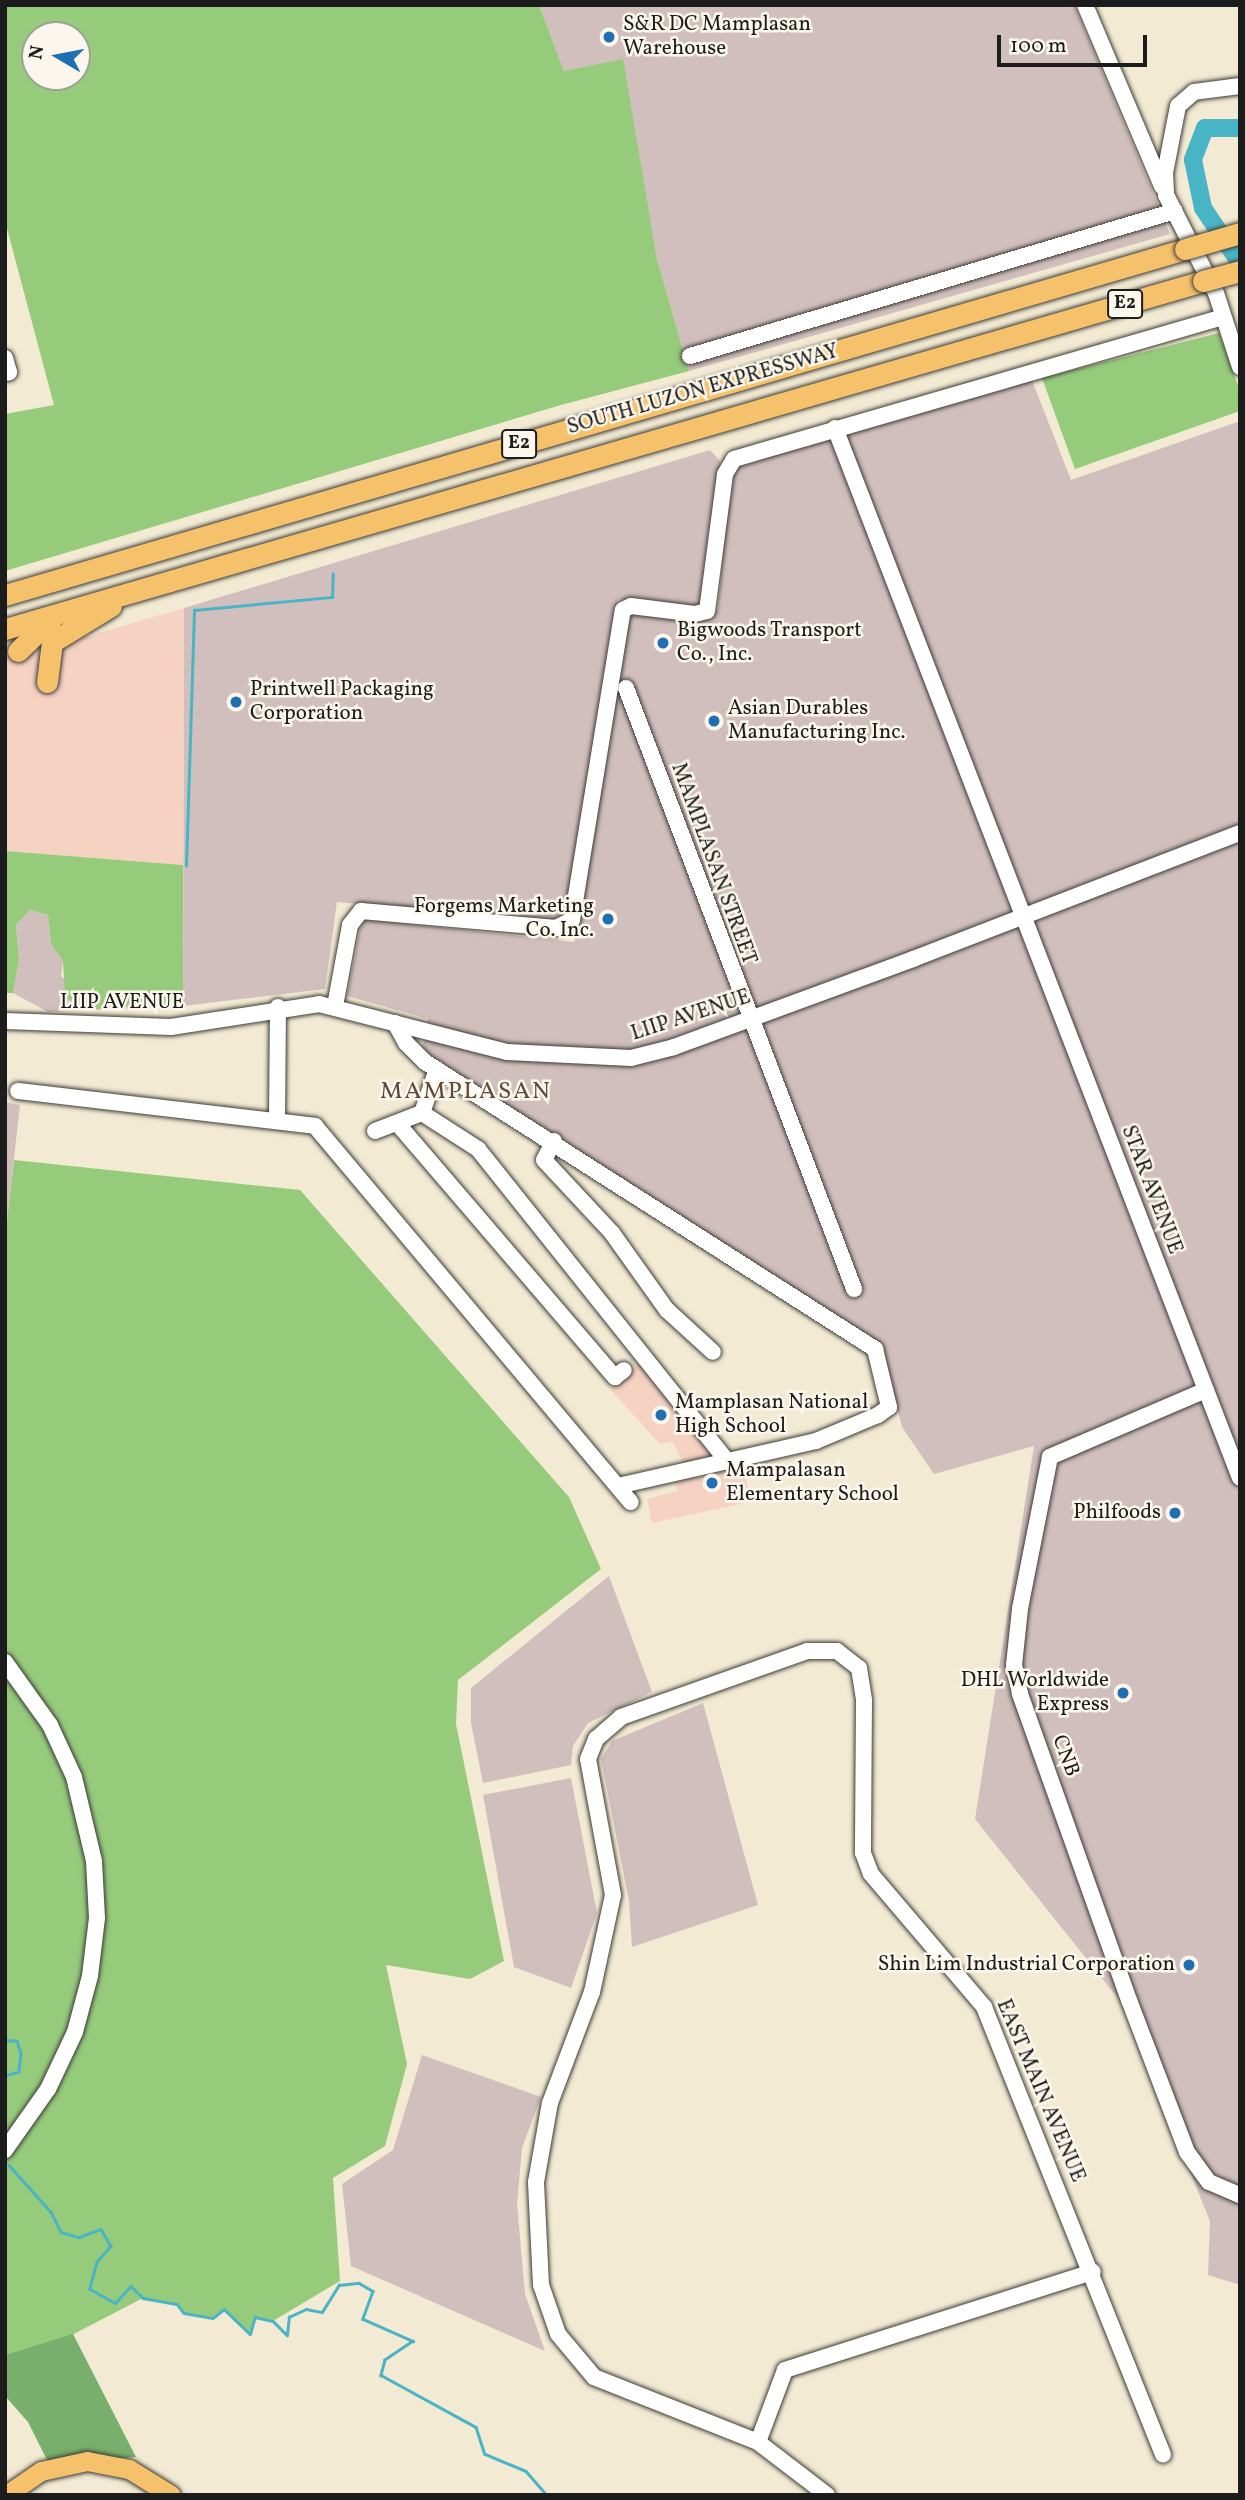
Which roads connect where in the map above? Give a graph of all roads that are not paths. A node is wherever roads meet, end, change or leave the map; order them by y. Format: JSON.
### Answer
{"nodes":[{"id":1,"x":1085,"y":5,"type":"edge"},
{"id":2,"x":1240,"y":86,"type":"edge"},
{"id":3,"x":1166,"y":195,"type":"junction"},
{"id":4,"x":1175,"y":211,"type":"junction"},
{"id":5,"x":1240,"y":233,"type":"edge"},
{"id":6,"x":1240,"y":271,"type":"edge"},
{"id":7,"x":1223,"y":317,"type":"junction"},
{"id":8,"x":690,"y":356,"type":"dead end"},
{"id":9,"x":5,"y":358,"type":"edge"},
{"id":10,"x":1240,"y":367,"type":"edge"},
{"id":11,"x":5,"y":373,"type":"edge"},
{"id":12,"x":835,"y":428,"type":"junction"},
{"id":13,"x":135,"y":591,"type":"junction"},
{"id":14,"x":5,"y":595,"type":"edge"},
{"id":15,"x":56,"y":615,"type":"junction"},
{"id":16,"x":5,"y":629,"type":"edge"},
{"id":17,"x":18,"y":650,"type":"dead end"},
{"id":18,"x":47,"y":682,"type":"dead end"},
{"id":19,"x":626,"y":688,"type":"dead end"},
{"id":20,"x":1240,"y":833,"type":"edge"},
{"id":21,"x":1023,"y":917,"type":"junction"},
{"id":22,"x":335,"y":1006,"type":"junction"},
{"id":23,"x":278,"y":1007,"type":"junction"},
{"id":24,"x":749,"y":1020,"type":"junction"},
{"id":25,"x":5,"y":1021,"type":"edge"},
{"id":26,"x":395,"y":1023,"type":"junction"},
{"id":27,"x":437,"y":1069,"type":"junction"},
{"id":28,"x":18,"y":1091,"type":"dead end"},
{"id":29,"x":422,"y":1113,"type":"junction"},
{"id":30,"x":277,"y":1121,"type":"junction"},
{"id":31,"x":397,"y":1123,"type":"junction"},
{"id":32,"x":374,"y":1131,"type":"dead end"},
{"id":33,"x":554,"y":1141,"type":"junction"},
{"id":34,"x":854,"y":1289,"type":"dead end"},
{"id":35,"x":712,"y":1352,"type":"dead end"},
{"id":36,"x":624,"y":1370,"type":"dead end"},
{"id":37,"x":1206,"y":1390,"type":"junction"},
{"id":38,"x":724,"y":1458,"type":"junction"},
{"id":39,"x":1240,"y":1478,"type":"edge"},
{"id":40,"x":618,"y":1486,"type":"junction"},
{"id":41,"x":630,"y":1502,"type":"dead end"},
{"id":42,"x":5,"y":1662,"type":"edge"},
{"id":43,"x":5,"y":2150,"type":"edge"},
{"id":44,"x":1240,"y":2195,"type":"edge"},
{"id":45,"x":1093,"y":2273,"type":"junction"},
{"id":46,"x":758,"y":2442,"type":"junction"},
{"id":47,"x":1163,"y":2454,"type":"dead end"},
{"id":48,"x":6,"y":2495,"type":"edge"},
{"id":49,"x":171,"y":2495,"type":"edge"},
{"id":50,"x":827,"y":2495,"type":"edge"}],
"edges":[{"from":1,"to":3,"type":"street"},
{"from":2,"to":3,"type":"street"},
{"from":3,"to":4,"type":"street"},
{"from":4,"to":7,"type":"street"},
{"from":4,"to":8,"type":"street"},
{"from":5,"to":14,"type":"highway","name":"SOUTH LUZON EXPRESSWAY","number":"E2","bridge":true},
{"from":6,"to":13,"type":"highway","name":"SOUTH LUZON EXPRESSWAY","number":"E2","bridge":true},
{"from":7,"to":10,"type":"street"},
{"from":7,"to":12,"type":"street"},
{"from":9,"to":11,"type":"street"},
{"from":12,"to":21,"type":"street","name":"STAR AVENUE"},
{"from":12,"to":22,"type":"street"},
{"from":13,"to":15,"type":"highway","name":"SOUTH LUZON EXPRESSWAY","number":"E2"},
{"from":13,"to":18,"type":"highway"},
{"from":15,"to":16,"type":"highway","name":"SOUTH LUZON EXPRESSWAY","number":"E2"},
{"from":15,"to":17,"type":"highway"},
{"from":19,"to":24,"type":"street","name":"MAMPLASAN STREET"},
{"from":20,"to":21,"type":"street","name":"LIIP AVENUE"},
{"from":21,"to":24,"type":"street","name":"LIIP AVENUE"},
{"from":21,"to":37,"type":"street","name":"STAR AVENUE"},
{"from":22,"to":23,"type":"street","name":"LIIP AVENUE"},
{"from":22,"to":26,"type":"street","name":"LIIP AVENUE"},
{"from":23,"to":25,"type":"street","name":"LIIP AVENUE"},
{"from":23,"to":30,"type":"street"},
{"from":24,"to":26,"type":"street","name":"LIIP AVENUE"},
{"from":24,"to":34,"type":"street","name":"MAMPLASAN STREET"},
{"from":26,"to":27,"type":"street"},
{"from":27,"to":29,"type":"street"},
{"from":27,"to":33,"type":"street"},
{"from":28,"to":30,"type":"street"},
{"from":29,"to":31,"type":"street"},
{"from":29,"to":38,"type":"street"},
{"from":30,"to":40,"type":"street"},
{"from":31,"to":32,"type":"street"},
{"from":31,"to":36,"type":"street"},
{"from":33,"to":35,"type":"street"},
{"from":33,"to":38,"type":"street"},
{"from":37,"to":39,"type":"street","name":"STAR AVENUE"},
{"from":37,"to":44,"type":"street","name":"CNB"},
{"from":38,"to":40,"type":"street"},
{"from":40,"to":41,"type":"street"},
{"from":42,"to":43,"type":"street"},
{"from":45,"to":46,"type":"street"},
{"from":45,"to":46,"type":"street","name":"EAST MAIN AVENUE"},
{"from":45,"to":47,"type":"street","name":"EAST MAIN AVENUE"},
{"from":46,"to":50,"type":"street","name":"EAST MAIN AVENUE"},
{"from":48,"to":49,"type":"main road"}]}
